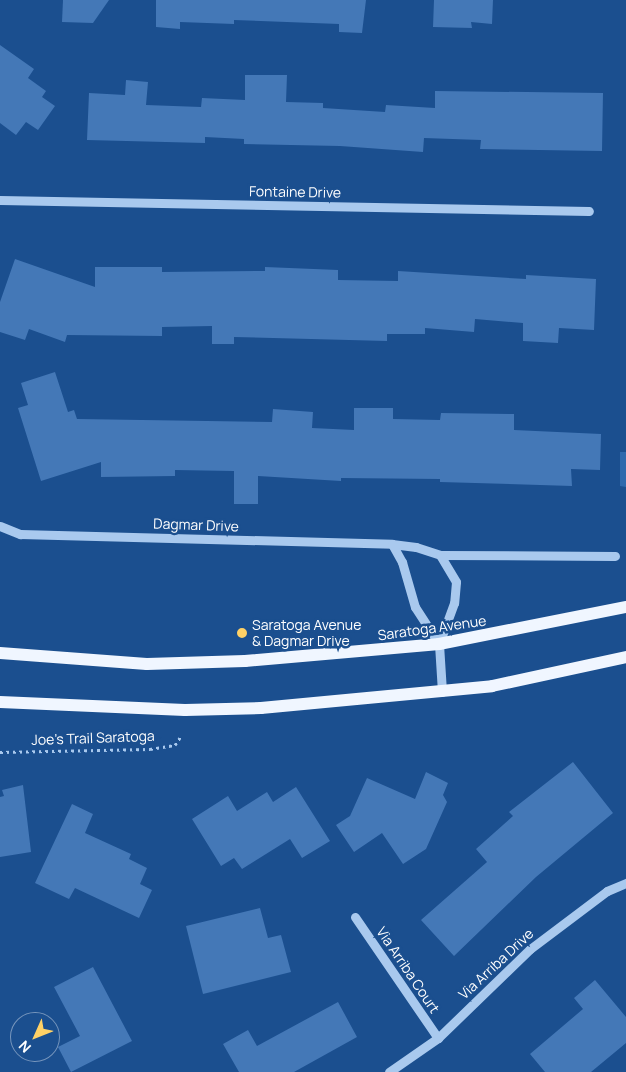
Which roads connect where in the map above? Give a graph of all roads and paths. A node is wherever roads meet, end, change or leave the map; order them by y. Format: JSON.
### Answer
{"nodes":[{"id":1,"x":0,"y":200,"type":"edge"},
{"id":2,"x":589,"y":211,"type":"dead end"},
{"id":3,"x":0,"y":526,"type":"edge"},
{"id":4,"x":392,"y":544,"type":"junction"},
{"id":5,"x":440,"y":555,"type":"junction"},
{"id":6,"x":615,"y":556,"type":"dead end"},
{"id":7,"x":626,"y":607,"type":"edge"},
{"id":8,"x":439,"y":644,"type":"junction"},
{"id":9,"x":0,"y":653,"type":"edge"},
{"id":10,"x":626,"y":657,"type":"edge"},
{"id":11,"x":442,"y":692,"type":"junction"},
{"id":12,"x":0,"y":702,"type":"edge"},
{"id":13,"x":181,"y":736,"type":"dead end"},
{"id":14,"x":0,"y":752,"type":"edge"},
{"id":15,"x":626,"y":883,"type":"edge"},
{"id":16,"x":355,"y":917,"type":"dead end"},
{"id":17,"x":438,"y":1038,"type":"junction"},
{"id":18,"x":389,"y":1072,"type":"edge"}],
"edges":[{"from":1,"to":2,"type":"street","name":"Fontaine Drive"},
{"from":3,"to":4,"type":"street","name":"Dagmar Drive"},
{"from":4,"to":5,"type":"street","name":"Dagmar Drive"},
{"from":4,"to":8,"type":"street"},
{"from":5,"to":6,"type":"street","name":"Dagmar Drive"},
{"from":5,"to":8,"type":"street"},
{"from":7,"to":8,"type":"main road","name":"Saratoga Avenue"},
{"from":8,"to":9,"type":"main road","name":"Saratoga Avenue"},
{"from":8,"to":11,"type":"street"},
{"from":10,"to":11,"type":"main road"},
{"from":11,"to":12,"type":"main road"},
{"from":13,"to":14,"type":"path","name":"Joe's Trail Saratoga"},
{"from":15,"to":17,"type":"street","name":"Via Arriba Drive"},
{"from":16,"to":17,"type":"street","name":"Via Arriba Court"},
{"from":17,"to":18,"type":"street","name":"Via Arriba Drive"}]}
